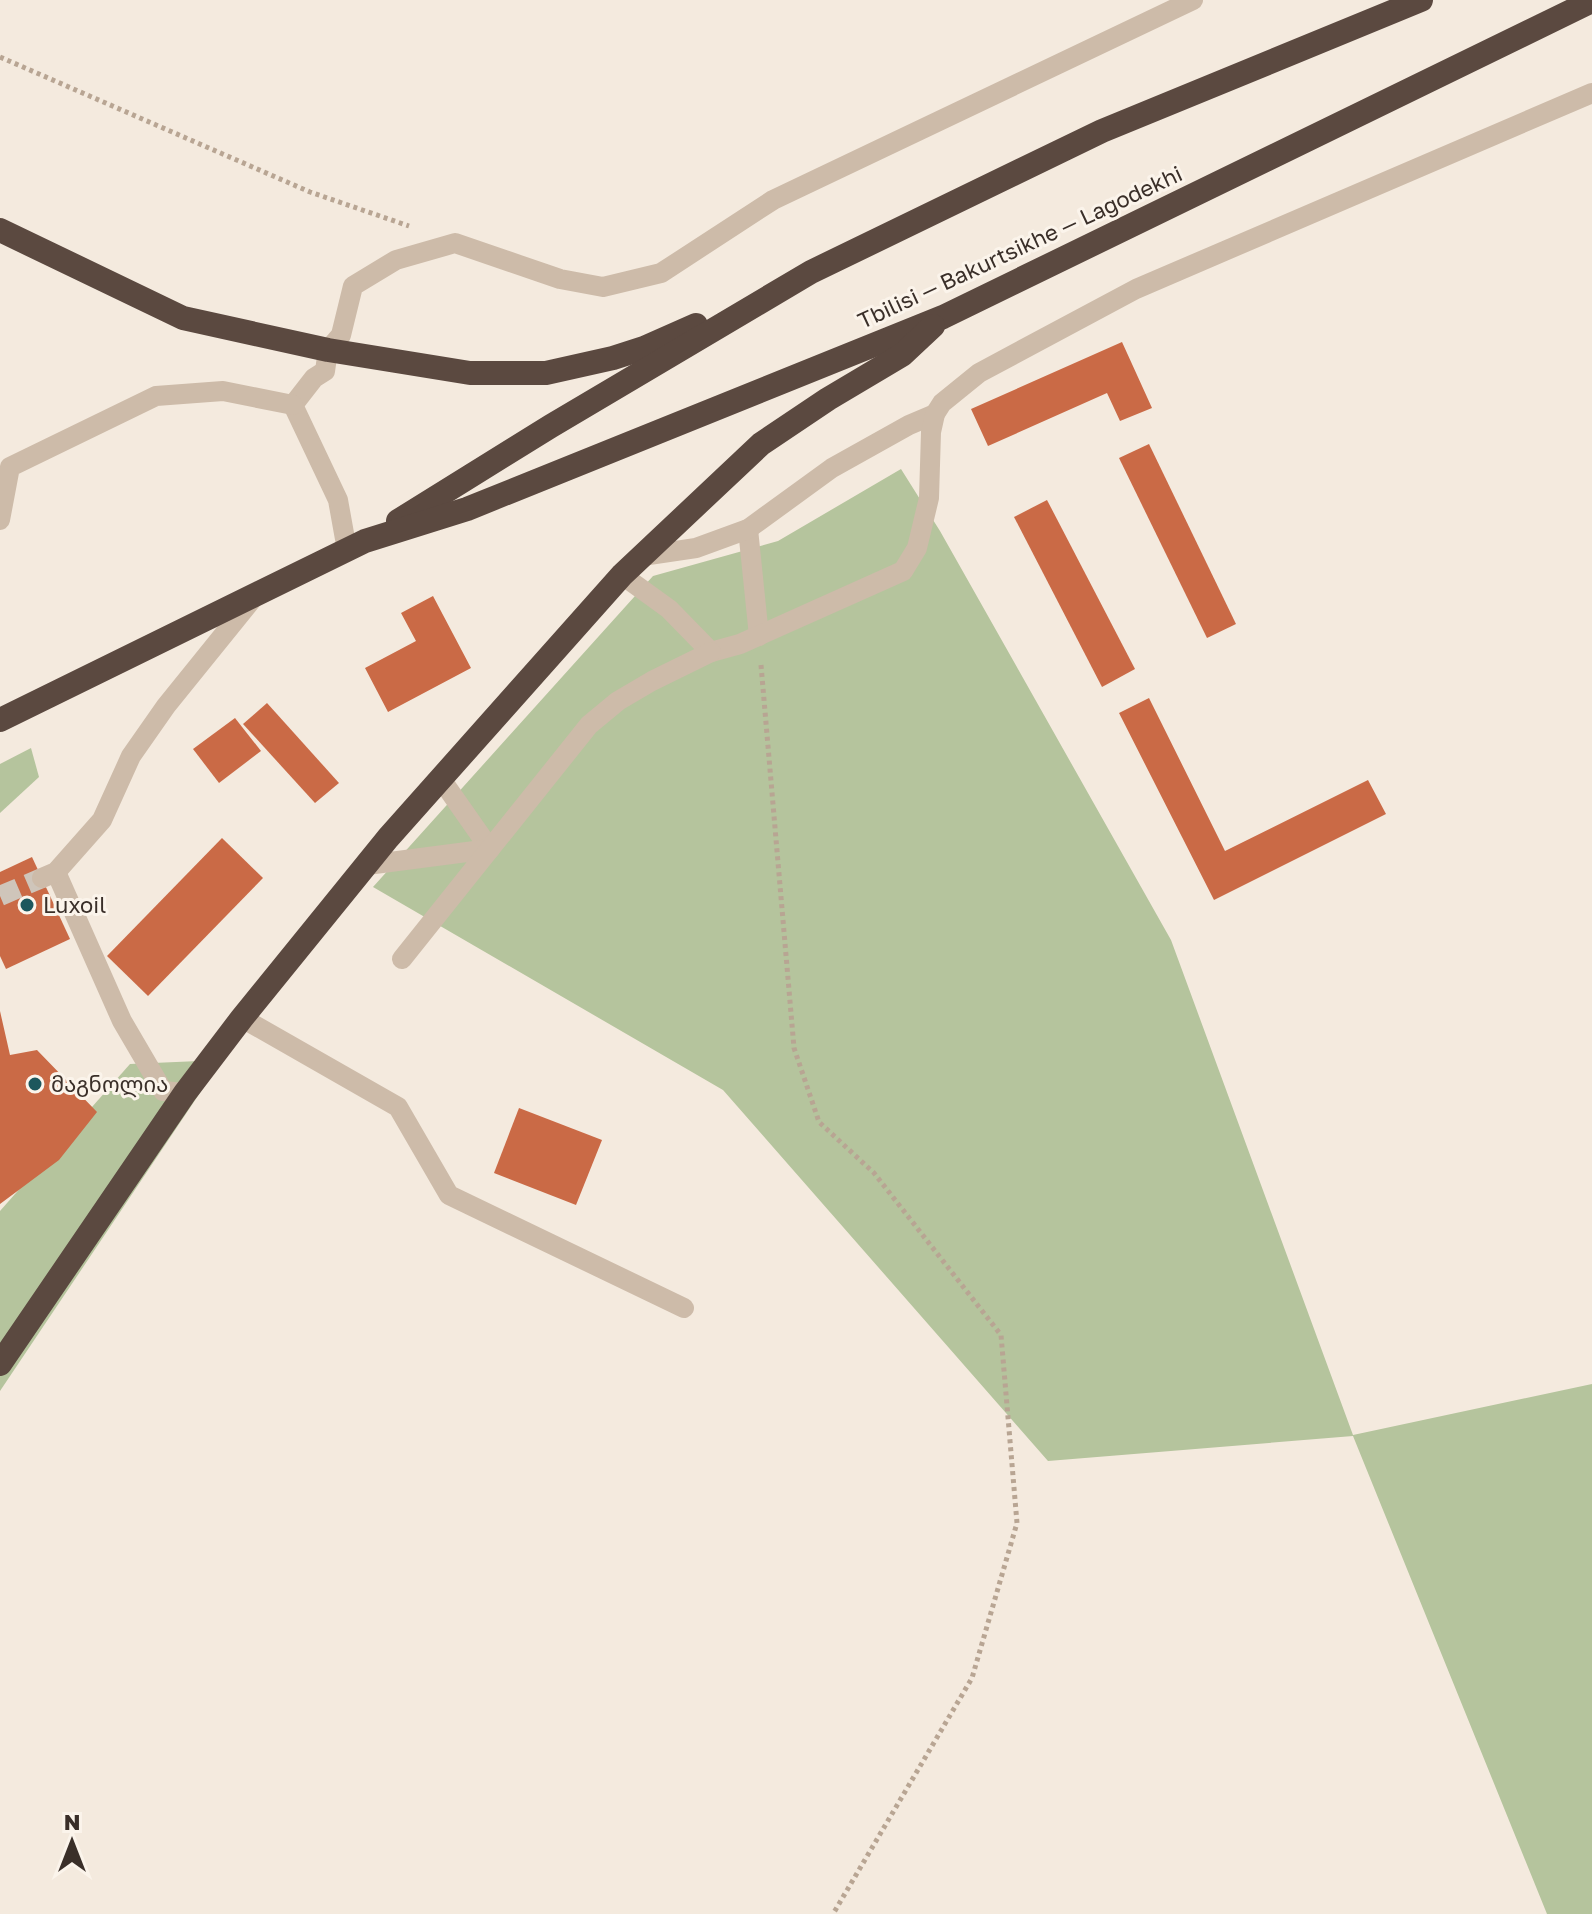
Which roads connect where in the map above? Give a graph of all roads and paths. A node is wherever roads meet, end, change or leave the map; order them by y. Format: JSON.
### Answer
{"nodes":[{"id":1,"x":1193,"y":0,"type":"edge"},
{"id":2,"x":1421,"y":0,"type":"edge"},
{"id":3,"x":1592,"y":1,"type":"edge"},
{"id":4,"x":0,"y":57,"type":"edge"},
{"id":5,"x":1592,"y":93,"type":"edge"},
{"id":6,"x":0,"y":230,"type":"edge"},
{"id":7,"x":455,"y":243,"type":"junction"},
{"id":8,"x":811,"y":272,"type":"junction"},
{"id":9,"x":943,"y":317,"type":"junction"},
{"id":10,"x":328,"y":350,"type":"junction"},
{"id":11,"x":293,"y":405,"type":"junction"},
{"id":12,"x":935,"y":414,"type":"junction"},
{"id":13,"x":0,"y":520,"type":"edge"},
{"id":14,"x":748,"y":529,"type":"junction"},
{"id":15,"x":356,"y":545,"type":"junction"},
{"id":16,"x":642,"y":556,"type":"junction"},
{"id":17,"x":622,"y":575,"type":"junction"},
{"id":18,"x":256,"y":595,"type":"junction"},
{"id":19,"x":759,"y":636,"type":"junction"},
{"id":20,"x":711,"y":652,"type":"junction"},
{"id":21,"x":0,"y":720,"type":"edge"},
{"id":22,"x":441,"y":779,"type":"junction"},
{"id":23,"x":490,"y":849,"type":"junction"},
{"id":24,"x":367,"y":865,"type":"junction"},
{"id":25,"x":402,"y":959,"type":"dead end"},
{"id":26,"x":242,"y":1018,"type":"junction"},
{"id":27,"x":185,"y":1093,"type":"junction"},
{"id":28,"x":684,"y":1308,"type":"dead end"},
{"id":29,"x":0,"y":1364,"type":"edge"},
{"id":30,"x":833,"y":1914,"type":"edge"}],
"edges":[{"from":1,"to":7,"type":"street"},
{"from":2,"to":8,"type":"highway","name":"Tbilisi — Bakurtsikhe — Lagodekhi"},
{"from":3,"to":9,"type":"highway","name":"Tbilisi — Bakurtsikhe — Lagodekhi"},
{"from":4,"to":7,"type":"path"},
{"from":5,"to":12,"type":"street"},
{"from":6,"to":10,"type":"highway"},
{"from":7,"to":10,"type":"street"},
{"from":8,"to":10,"type":"highway"},
{"from":8,"to":15,"type":"highway","name":"Tbilisi — Bakurtsikhe — Lagodekhi"},
{"from":9,"to":15,"type":"highway","name":"Tbilisi — Bakurtsikhe — Lagodekhi"},
{"from":9,"to":16,"type":"highway"},
{"from":10,"to":11,"type":"street"},
{"from":11,"to":13,"type":"street"},
{"from":11,"to":15,"type":"street"},
{"from":12,"to":14,"type":"street"},
{"from":12,"to":19,"type":"street"},
{"from":14,"to":16,"type":"street"},
{"from":14,"to":19,"type":"street"},
{"from":15,"to":18,"type":"highway","name":"Tbilisi — Bakurtsikhe — Lagodekhi"},
{"from":16,"to":17,"type":"highway"},
{"from":17,"to":20,"type":"street"},
{"from":17,"to":22,"type":"highway"},
{"from":18,"to":21,"type":"highway","name":"Tbilisi — Bakurtsikhe — Lagodekhi"},
{"from":18,"to":27,"type":"street"},
{"from":19,"to":20,"type":"street"},
{"from":19,"to":30,"type":"path"},
{"from":20,"to":23,"type":"street"},
{"from":22,"to":23,"type":"street"},
{"from":22,"to":24,"type":"highway"},
{"from":23,"to":24,"type":"street"},
{"from":23,"to":25,"type":"street"},
{"from":24,"to":26,"type":"highway"},
{"from":26,"to":27,"type":"highway"},
{"from":26,"to":28,"type":"street"},
{"from":27,"to":29,"type":"highway"}]}
